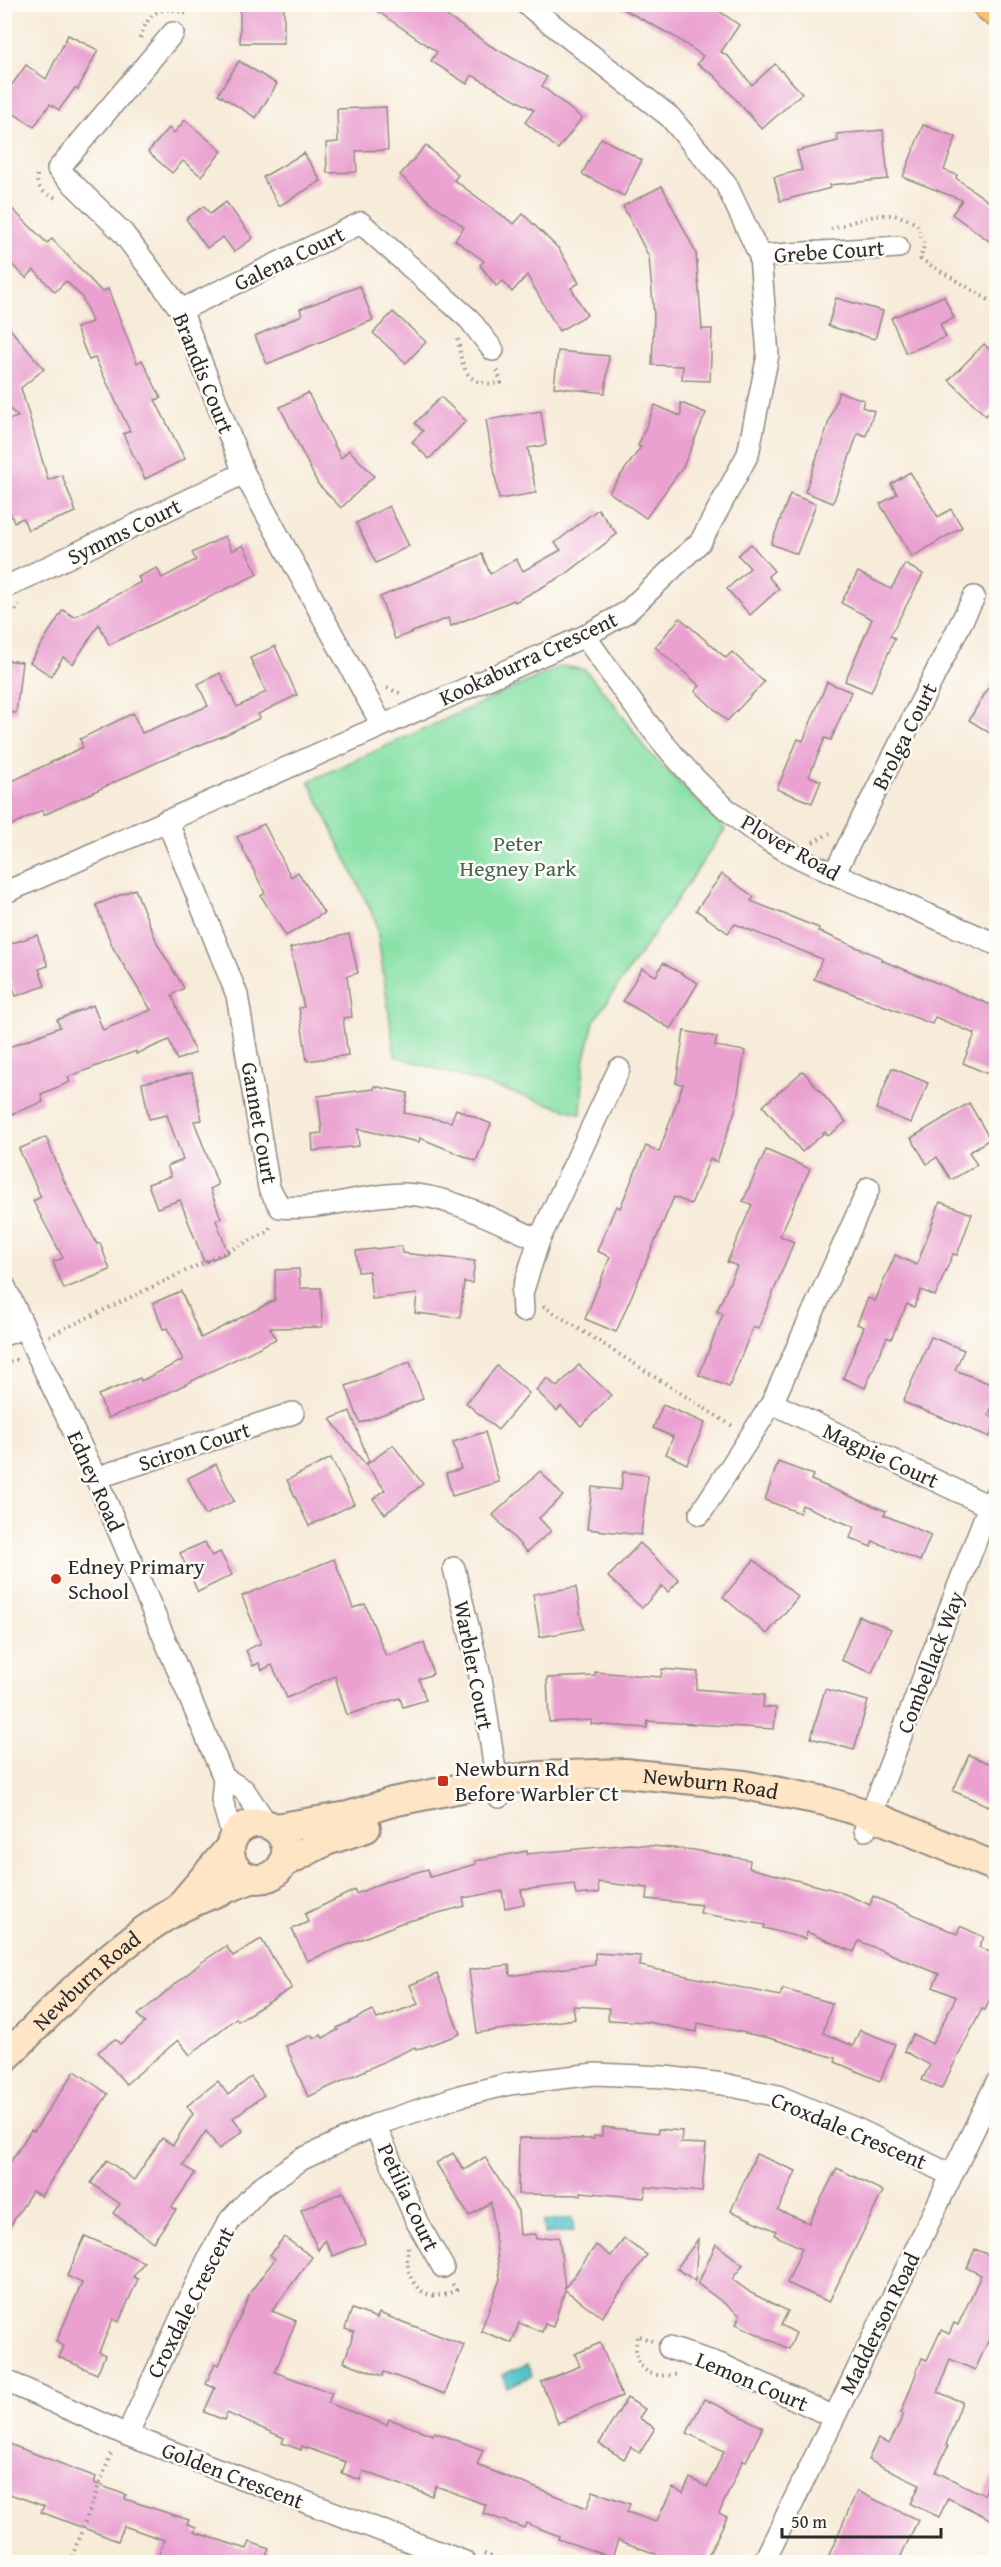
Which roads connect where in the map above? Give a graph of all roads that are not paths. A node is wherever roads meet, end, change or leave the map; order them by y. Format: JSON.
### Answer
{"nodes":[{"id":1,"x":526,"y":4,"type":"edge"},
{"id":2,"x":988,"y":4,"type":"edge"},
{"id":3,"x":996,"y":10,"type":"edge"},
{"id":4,"x":173,"y":33,"type":"dead end"},
{"id":5,"x":898,"y":247,"type":"road end"},
{"id":6,"x":760,"y":256,"type":"junction"},
{"id":7,"x":181,"y":310,"type":"junction"},
{"id":8,"x":493,"y":350,"type":"road end"},
{"id":9,"x":244,"y":473,"type":"junction"},
{"id":10,"x":4,"y":588,"type":"edge"},
{"id":11,"x":974,"y":597,"type":"dead end"},
{"id":12,"x":585,"y":636,"type":"junction"},
{"id":13,"x":382,"y":725,"type":"junction"},
{"id":14,"x":167,"y":820,"type":"junction"},
{"id":15,"x":834,"y":874,"type":"junction"},
{"id":16,"x":4,"y":893,"type":"edge"},
{"id":17,"x":996,"y":944,"type":"edge"},
{"id":18,"x":619,"y":1069,"type":"dead end"},
{"id":19,"x":869,"y":1188,"type":"dead end"},
{"id":20,"x":539,"y":1240,"type":"junction"},
{"id":21,"x":4,"y":1285,"type":"edge"},
{"id":22,"x":522,"y":1302,"type":"road end"},
{"id":23,"x":20,"y":1336,"type":"edge"},
{"id":24,"x":772,"y":1403,"type":"junction"},
{"id":25,"x":293,"y":1413,"type":"dead end"},
{"id":26,"x":96,"y":1478,"type":"junction"},
{"id":27,"x":993,"y":1500,"type":"edge"},
{"id":28,"x":700,"y":1514,"type":"dead end"},
{"id":29,"x":454,"y":1568,"type":"dead end"},
{"id":30,"x":224,"y":1778,"type":"junction"},
{"id":31,"x":497,"y":1789,"type":"junction"},
{"id":32,"x":868,"y":1823,"type":"junction"},
{"id":33,"x":271,"y":1826,"type":"junction"},
{"id":34,"x":231,"y":1843,"type":"junction"},
{"id":35,"x":284,"y":1863,"type":"junction"},
{"id":36,"x":996,"y":1867,"type":"edge"},
{"id":37,"x":251,"y":1879,"type":"junction"},
{"id":38,"x":996,"y":1886,"type":"edge"},
{"id":39,"x":176,"y":1911,"type":"junction"},
{"id":40,"x":4,"y":2059,"type":"edge"},
{"id":41,"x":996,"y":2085,"type":"edge"},
{"id":42,"x":375,"y":2125,"type":"junction"},
{"id":43,"x":951,"y":2175,"type":"junction"},
{"id":44,"x":443,"y":2267,"type":"road end"},
{"id":45,"x":669,"y":2348,"type":"dead end"},
{"id":46,"x":4,"y":2380,"type":"edge"},
{"id":47,"x":834,"y":2417,"type":"junction"},
{"id":48,"x":127,"y":2435,"type":"junction"},
{"id":49,"x":465,"y":2562,"type":"edge"},
{"id":50,"x":764,"y":2562,"type":"edge"}],
"edges":[{"from":1,"to":6,"type":"street","name":"Kookaburra Crescent"},
{"from":2,"to":3,"type":"highway"},
{"from":4,"to":7,"type":"street","name":"Brandis Court"},
{"from":5,"to":6,"type":"street","name":"Grebe Court"},
{"from":6,"to":12,"type":"street","name":"Kookaburra Crescent"},
{"from":7,"to":8,"type":"street","name":"Galena Court"},
{"from":7,"to":9,"type":"street","name":"Brandis Court"},
{"from":9,"to":10,"type":"street","name":"Symms Court"},
{"from":9,"to":13,"type":"street","name":"Brandis Court"},
{"from":11,"to":15,"type":"street","name":"Brolga Court"},
{"from":12,"to":13,"type":"street","name":"Kookaburra Crescent"},
{"from":12,"to":15,"type":"street","name":"Plover Road"},
{"from":13,"to":14,"type":"street","name":"Kookaburra Crescent"},
{"from":14,"to":16,"type":"street","name":"Kookaburra Crescent"},
{"from":14,"to":20,"type":"street","name":"Gannet Court"},
{"from":15,"to":17,"type":"street","name":"Plover Road"},
{"from":18,"to":20,"type":"street"},
{"from":19,"to":24,"type":"street"},
{"from":20,"to":22,"type":"street"},
{"from":21,"to":23,"type":"street","name":"Edney Road"},
{"from":23,"to":26,"type":"street","name":"Edney Road"},
{"from":24,"to":27,"type":"street","name":"Magpie Court"},
{"from":24,"to":28,"type":"street"},
{"from":25,"to":26,"type":"street","name":"Sciron Court"},
{"from":26,"to":30,"type":"street","name":"Edney Road"},
{"from":27,"to":32,"type":"street","name":"Combellack Way"},
{"from":29,"to":31,"type":"street","name":"Warbler Court"},
{"from":30,"to":33,"type":"street"},
{"from":30,"to":34,"type":"street","name":"Edney Road"},
{"from":31,"to":32,"type":"street","name":"Newburn Road"},
{"from":31,"to":33,"type":"street","name":"Newburn Road"},
{"from":31,"to":35,"type":"street","name":"Newburn Road"},
{"from":32,"to":36,"type":"street","name":"Newburn Road"},
{"from":32,"to":38,"type":"street","name":"Newburn Road"},
{"from":33,"to":34,"type":"street"},
{"from":33,"to":35,"type":"street"},
{"from":34,"to":37,"type":"street"},
{"from":34,"to":39,"type":"street","name":"Newburn Road"},
{"from":35,"to":37,"type":"street"},
{"from":37,"to":39,"type":"street","name":"Newburn Road"},
{"from":39,"to":40,"type":"street","name":"Newburn Road"},
{"from":41,"to":43,"type":"street","name":"Madderson Road"},
{"from":42,"to":43,"type":"street","name":"Croxdale Crescent"},
{"from":42,"to":44,"type":"street","name":"Petilia Court"},
{"from":42,"to":48,"type":"street","name":"Croxdale Crescent"},
{"from":43,"to":47,"type":"street","name":"Madderson Road"},
{"from":45,"to":47,"type":"street","name":"Lemon Court"},
{"from":46,"to":48,"type":"street","name":"Golden Crescent"},
{"from":47,"to":50,"type":"street","name":"Madderson Road"},
{"from":48,"to":49,"type":"street","name":"Golden Crescent"}]}
